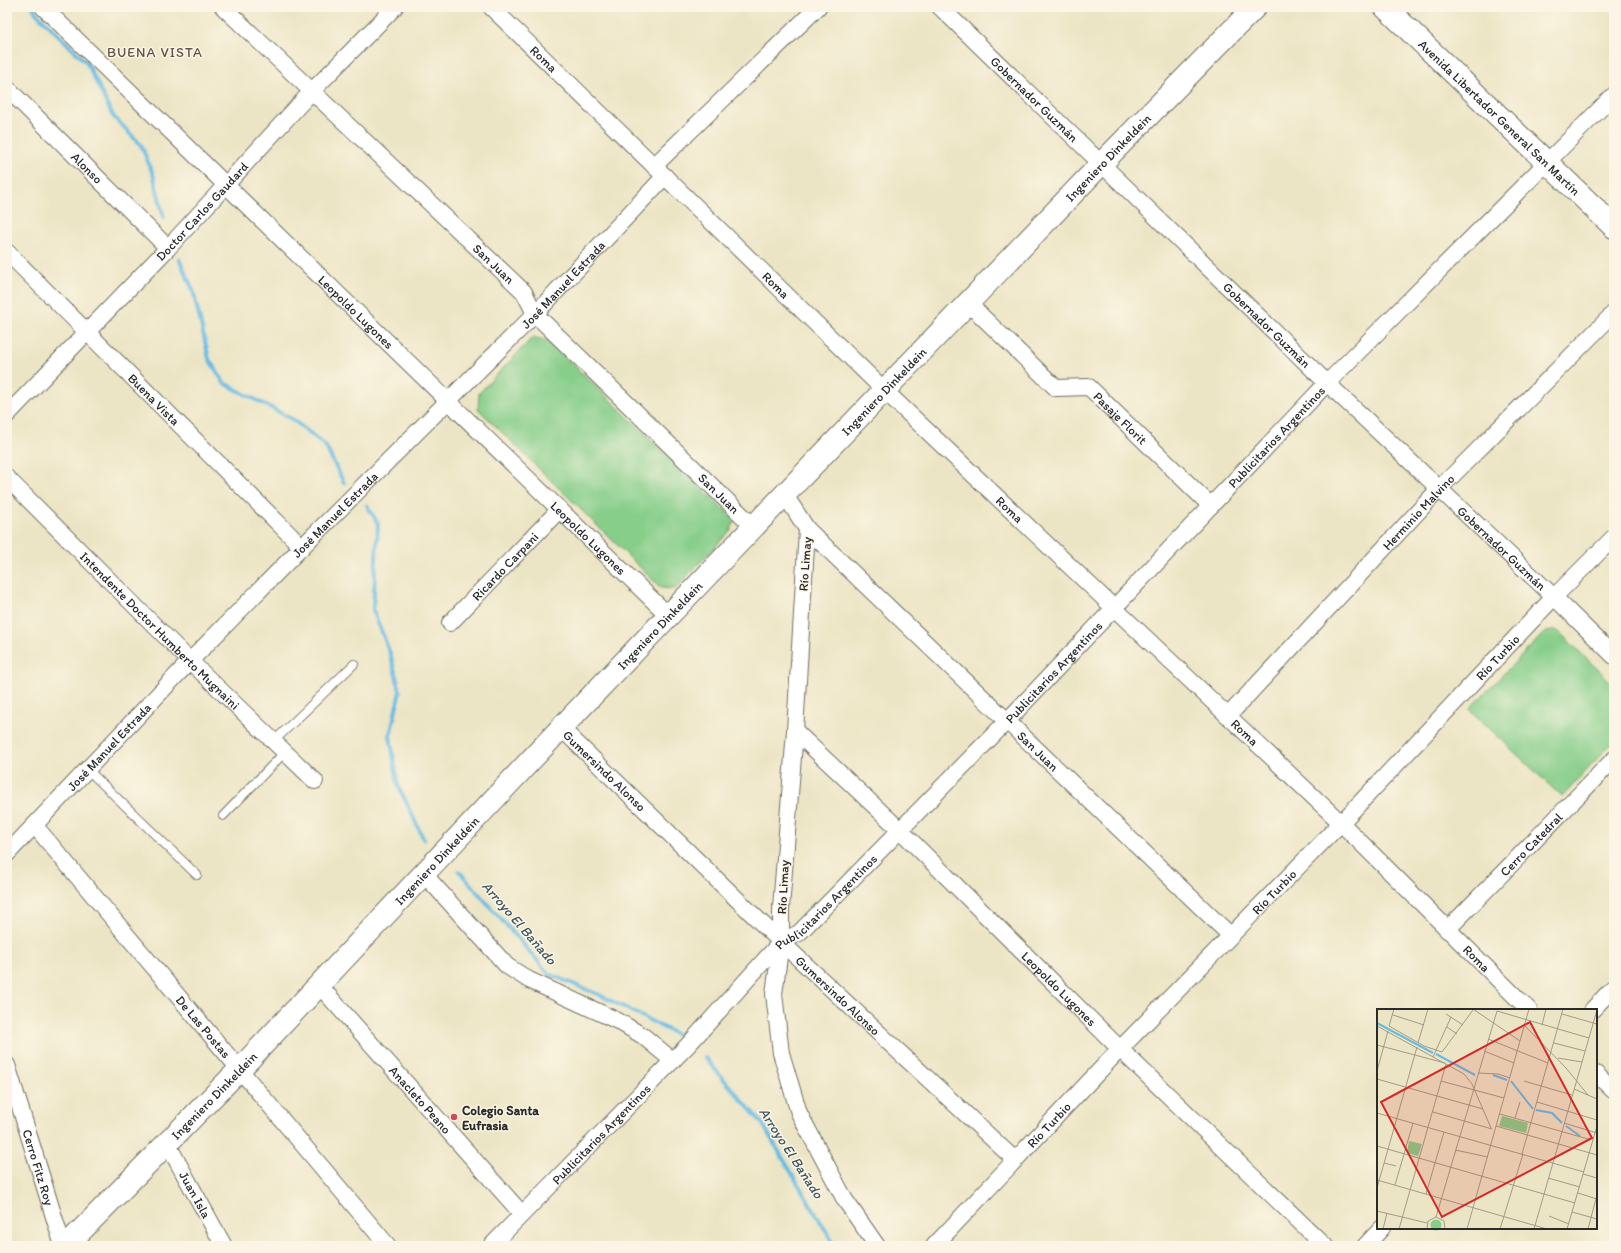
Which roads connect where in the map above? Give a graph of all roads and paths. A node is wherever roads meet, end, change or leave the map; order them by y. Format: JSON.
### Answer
{"nodes":[{"id":1,"x":43,"y":7,"type":"edge"},
{"id":2,"x":223,"y":7,"type":"edge"},
{"id":3,"x":395,"y":7,"type":"edge"},
{"id":4,"x":491,"y":7,"type":"edge"},
{"id":5,"x":818,"y":7,"type":"edge"},
{"id":6,"x":940,"y":7,"type":"edge"},
{"id":7,"x":1255,"y":7,"type":"edge"},
{"id":8,"x":1385,"y":7,"type":"edge"},
{"id":9,"x":7,"y":88,"type":"edge"},
{"id":10,"x":312,"y":91,"type":"junction"},
{"id":11,"x":1614,"y":95,"type":"edge"},
{"id":12,"x":1102,"y":163,"type":"junction"},
{"id":13,"x":1547,"y":164,"type":"junction"},
{"id":14,"x":659,"y":171,"type":"junction"},
{"id":15,"x":225,"y":185,"type":"junction"},
{"id":16,"x":1614,"y":228,"type":"edge"},
{"id":17,"x":168,"y":248,"type":"junction"},
{"id":18,"x":7,"y":252,"type":"edge"},
{"id":19,"x":969,"y":304,"type":"junction"},
{"id":20,"x":1614,"y":313,"type":"edge"},
{"id":21,"x":535,"y":314,"type":"junction"},
{"id":22,"x":87,"y":332,"type":"junction"},
{"id":23,"x":1328,"y":382,"type":"junction"},
{"id":24,"x":886,"y":391,"type":"junction"},
{"id":25,"x":449,"y":402,"type":"junction"},
{"id":26,"x":7,"y":415,"type":"edge"},
{"id":27,"x":7,"y":478,"type":"edge"},
{"id":28,"x":1440,"y":488,"type":"junction"},
{"id":29,"x":785,"y":494,"type":"junction"},
{"id":30,"x":1211,"y":506,"type":"junction"},
{"id":31,"x":560,"y":509,"type":"junction"},
{"id":32,"x":754,"y":527,"type":"junction"},
{"id":33,"x":807,"y":529,"type":"junction"},
{"id":34,"x":1614,"y":537,"type":"edge"},
{"id":35,"x":302,"y":547,"type":"junction"},
{"id":36,"x":1554,"y":597,"type":"junction"},
{"id":37,"x":1114,"y":609,"type":"junction"},
{"id":38,"x":669,"y":616,"type":"junction"},
{"id":39,"x":450,"y":623,"type":"dead end"},
{"id":40,"x":1614,"y":656,"type":"edge"},
{"id":41,"x":190,"y":661,"type":"junction"},
{"id":42,"x":354,"y":664,"type":"dead end"},
{"id":43,"x":1228,"y":716,"type":"junction"},
{"id":44,"x":1007,"y":721,"type":"junction"},
{"id":45,"x":561,"y":728,"type":"junction"},
{"id":46,"x":795,"y":731,"type":"junction"},
{"id":47,"x":274,"y":741,"type":"junction"},
{"id":48,"x":285,"y":752,"type":"junction"},
{"id":49,"x":1614,"y":759,"type":"edge"},
{"id":50,"x":88,"y":770,"type":"junction"},
{"id":51,"x":315,"y":781,"type":"dead end"},
{"id":52,"x":223,"y":816,"type":"dead end"},
{"id":53,"x":1341,"y":823,"type":"junction"},
{"id":54,"x":35,"y":826,"type":"junction"},
{"id":55,"x":900,"y":830,"type":"junction"},
{"id":56,"x":7,"y":854,"type":"edge"},
{"id":57,"x":424,"y":874,"type":"junction"},
{"id":58,"x":197,"y":875,"type":"dead end"},
{"id":59,"x":1447,"y":930,"type":"junction"},
{"id":60,"x":1230,"y":936,"type":"junction"},
{"id":61,"x":781,"y":942,"type":"junction"},
{"id":62,"x":319,"y":985,"type":"junction"},
{"id":63,"x":1614,"y":987,"type":"edge"},
{"id":64,"x":1529,"y":1009,"type":"edge"},
{"id":65,"x":1593,"y":1009,"type":"edge"},
{"id":66,"x":1120,"y":1049,"type":"junction"},
{"id":67,"x":672,"y":1060,"type":"junction"},
{"id":68,"x":7,"y":1065,"type":"edge"},
{"id":69,"x":240,"y":1069,"type":"junction"},
{"id":70,"x":1597,"y":1075,"type":"edge"},
{"id":71,"x":1614,"y":1091,"type":"edge"},
{"id":72,"x":166,"y":1143,"type":"junction"},
{"id":73,"x":1015,"y":1160,"type":"junction"},
{"id":74,"x":522,"y":1214,"type":"junction"},
{"id":75,"x":1381,"y":1229,"type":"edge"},
{"id":76,"x":63,"y":1246,"type":"edge"},
{"id":77,"x":66,"y":1246,"type":"edge"},
{"id":78,"x":224,"y":1246,"type":"edge"},
{"id":79,"x":388,"y":1246,"type":"edge"},
{"id":80,"x":492,"y":1246,"type":"edge"},
{"id":81,"x":877,"y":1246,"type":"edge"},
{"id":82,"x":934,"y":1246,"type":"edge"},
{"id":83,"x":1325,"y":1246,"type":"edge"},
{"id":84,"x":1365,"y":1246,"type":"edge"}],
"edges":[{"from":1,"to":15,"type":"street","name":"Leopoldo Lugones"},
{"from":2,"to":10,"type":"street","name":"San Juan"},
{"from":3,"to":10,"type":"street","name":"Doctor Carlos Gaudard"},
{"from":4,"to":14,"type":"street","name":"Roma"},
{"from":5,"to":14,"type":"street","name":"José Manuel Estrada"},
{"from":6,"to":12,"type":"street","name":"Gobernador Guzmán"},
{"from":7,"to":12,"type":"main road","name":"Ingeniero Dinkeldein"},
{"from":8,"to":13,"type":"main road","name":"Avenida Libertador General San Martín"},
{"from":9,"to":17,"type":"street","name":"Alonso"},
{"from":10,"to":15,"type":"street","name":"Doctor Carlos Gaudard"},
{"from":10,"to":21,"type":"street","name":"San Juan"},
{"from":11,"to":13,"type":"street","name":"Publicitarios Argentinos"},
{"from":12,"to":19,"type":"main road","name":"Ingeniero Dinkeldein"},
{"from":12,"to":23,"type":"street","name":"Gobernador Guzmán"},
{"from":13,"to":16,"type":"main road","name":"Avenida Libertador General San Martín"},
{"from":13,"to":23,"type":"street","name":"Publicitarios Argentinos"},
{"from":14,"to":21,"type":"street","name":"José Manuel Estrada"},
{"from":14,"to":24,"type":"street","name":"Roma"},
{"from":15,"to":17,"type":"street","name":"Doctor Carlos Gaudard"},
{"from":15,"to":25,"type":"street","name":"Leopoldo Lugones"},
{"from":17,"to":22,"type":"street","name":"Doctor Carlos Gaudard"},
{"from":18,"to":22,"type":"street","name":"Buena Vista"},
{"from":19,"to":24,"type":"main road","name":"Ingeniero Dinkeldein"},
{"from":19,"to":30,"type":"street","name":"Pasaje Florit"},
{"from":20,"to":28,"type":"street","name":"Herminio Malvino"},
{"from":21,"to":25,"type":"street","name":"José Manuel Estrada"},
{"from":21,"to":32,"type":"street","name":"San Juan"},
{"from":22,"to":26,"type":"street","name":"Doctor Carlos Gaudard"},
{"from":22,"to":35,"type":"street","name":"Buena Vista"},
{"from":23,"to":28,"type":"street","name":"Gobernador Guzmán"},
{"from":23,"to":30,"type":"street","name":"Publicitarios Argentinos"},
{"from":24,"to":29,"type":"main road","name":"Ingeniero Dinkeldein"},
{"from":24,"to":37,"type":"street","name":"Roma"},
{"from":25,"to":31,"type":"street","name":"Leopoldo Lugones"},
{"from":25,"to":35,"type":"street","name":"José Manuel Estrada"},
{"from":27,"to":41,"type":"street","name":"Intendente Doctor Humberto Mugnaini"},
{"from":28,"to":36,"type":"street","name":"Gobernador Guzmán"},
{"from":28,"to":43,"type":"street","name":"Herminio Malvino"},
{"from":29,"to":32,"type":"main road","name":"Ingeniero Dinkeldein"},
{"from":29,"to":33,"type":"street","name":"San Juan"},
{"from":30,"to":37,"type":"street","name":"Publicitarios Argentinos"},
{"from":31,"to":38,"type":"street","name":"Leopoldo Lugones"},
{"from":31,"to":39,"type":"street","name":"Ricardo Carpani"},
{"from":32,"to":38,"type":"main road","name":"Ingeniero Dinkeldein"},
{"from":33,"to":44,"type":"street","name":"San Juan"},
{"from":33,"to":46,"type":"street","name":"Río Limay"},
{"from":34,"to":36,"type":"street","name":"Río Turbio"},
{"from":35,"to":41,"type":"street","name":"José Manuel Estrada"},
{"from":36,"to":40,"type":"street","name":"Gobernador Guzmán"},
{"from":36,"to":53,"type":"street","name":"Río Turbio"},
{"from":37,"to":43,"type":"street","name":"Roma"},
{"from":37,"to":44,"type":"street","name":"Publicitarios Argentinos"},
{"from":38,"to":45,"type":"main road","name":"Ingeniero Dinkeldein"},
{"from":41,"to":47,"type":"street","name":"Intendente Doctor Humberto Mugnaini"},
{"from":41,"to":50,"type":"street","name":"José Manuel Estrada"},
{"from":42,"to":47,"type":"lane"},
{"from":43,"to":53,"type":"street","name":"Roma"},
{"from":44,"to":55,"type":"street","name":"Publicitarios Argentinos"},
{"from":44,"to":60,"type":"street","name":"San Juan"},
{"from":45,"to":57,"type":"main road","name":"Ingeniero Dinkeldein"},
{"from":45,"to":61,"type":"street","name":"Gumersindo Alonso"},
{"from":46,"to":55,"type":"street","name":"Leopoldo Lugones"},
{"from":46,"to":61,"type":"street","name":"Río Limay"},
{"from":47,"to":48,"type":"street","name":"Intendente Doctor Humberto Mugnaini"},
{"from":48,"to":51,"type":"street","name":"Intendente Doctor Humberto Mugnaini"},
{"from":48,"to":52,"type":"lane"},
{"from":49,"to":59,"type":"street","name":"Cerro Catedral"},
{"from":50,"to":54,"type":"street","name":"José Manuel Estrada"},
{"from":50,"to":58,"type":"lane"},
{"from":53,"to":59,"type":"street","name":"Roma"},
{"from":53,"to":60,"type":"street","name":"Río Turbio"},
{"from":54,"to":56,"type":"street","name":"José Manuel Estrada"},
{"from":54,"to":69,"type":"street","name":"De Las Postas"},
{"from":55,"to":61,"type":"street","name":"Publicitarios Argentinos"},
{"from":55,"to":66,"type":"street","name":"Leopoldo Lugones"},
{"from":57,"to":62,"type":"main road","name":"Ingeniero Dinkeldein"},
{"from":57,"to":67,"type":"street"},
{"from":59,"to":64,"type":"street","name":"Roma"},
{"from":60,"to":66,"type":"street","name":"Río Turbio"},
{"from":61,"to":67,"type":"street","name":"Publicitarios Argentinos"},
{"from":61,"to":73,"type":"street","name":"Gumersindo Alonso"},
{"from":61,"to":81,"type":"street","name":"Río Limay"},
{"from":62,"to":69,"type":"main road","name":"Ingeniero Dinkeldein"},
{"from":62,"to":74,"type":"street","name":"Anacleto Peano"},
{"from":63,"to":65,"type":"street"},
{"from":66,"to":73,"type":"street","name":"Río Turbio"},
{"from":66,"to":83,"type":"street","name":"Leopoldo Lugones"},
{"from":67,"to":74,"type":"street","name":"Publicitarios Argentinos"},
{"from":68,"to":76,"type":"street","name":"Cerro Fitz Roy"},
{"from":69,"to":72,"type":"main road","name":"Ingeniero Dinkeldein"},
{"from":69,"to":79,"type":"street","name":"De Las Postas"},
{"from":70,"to":71,"type":"street"},
{"from":72,"to":77,"type":"main road","name":"Ingeniero Dinkeldein"},
{"from":72,"to":78,"type":"street","name":"Juan Isla"},
{"from":73,"to":82,"type":"street","name":"Río Turbio"},
{"from":74,"to":80,"type":"street","name":"Publicitarios Argentinos"},
{"from":75,"to":84,"type":"street"}]}
